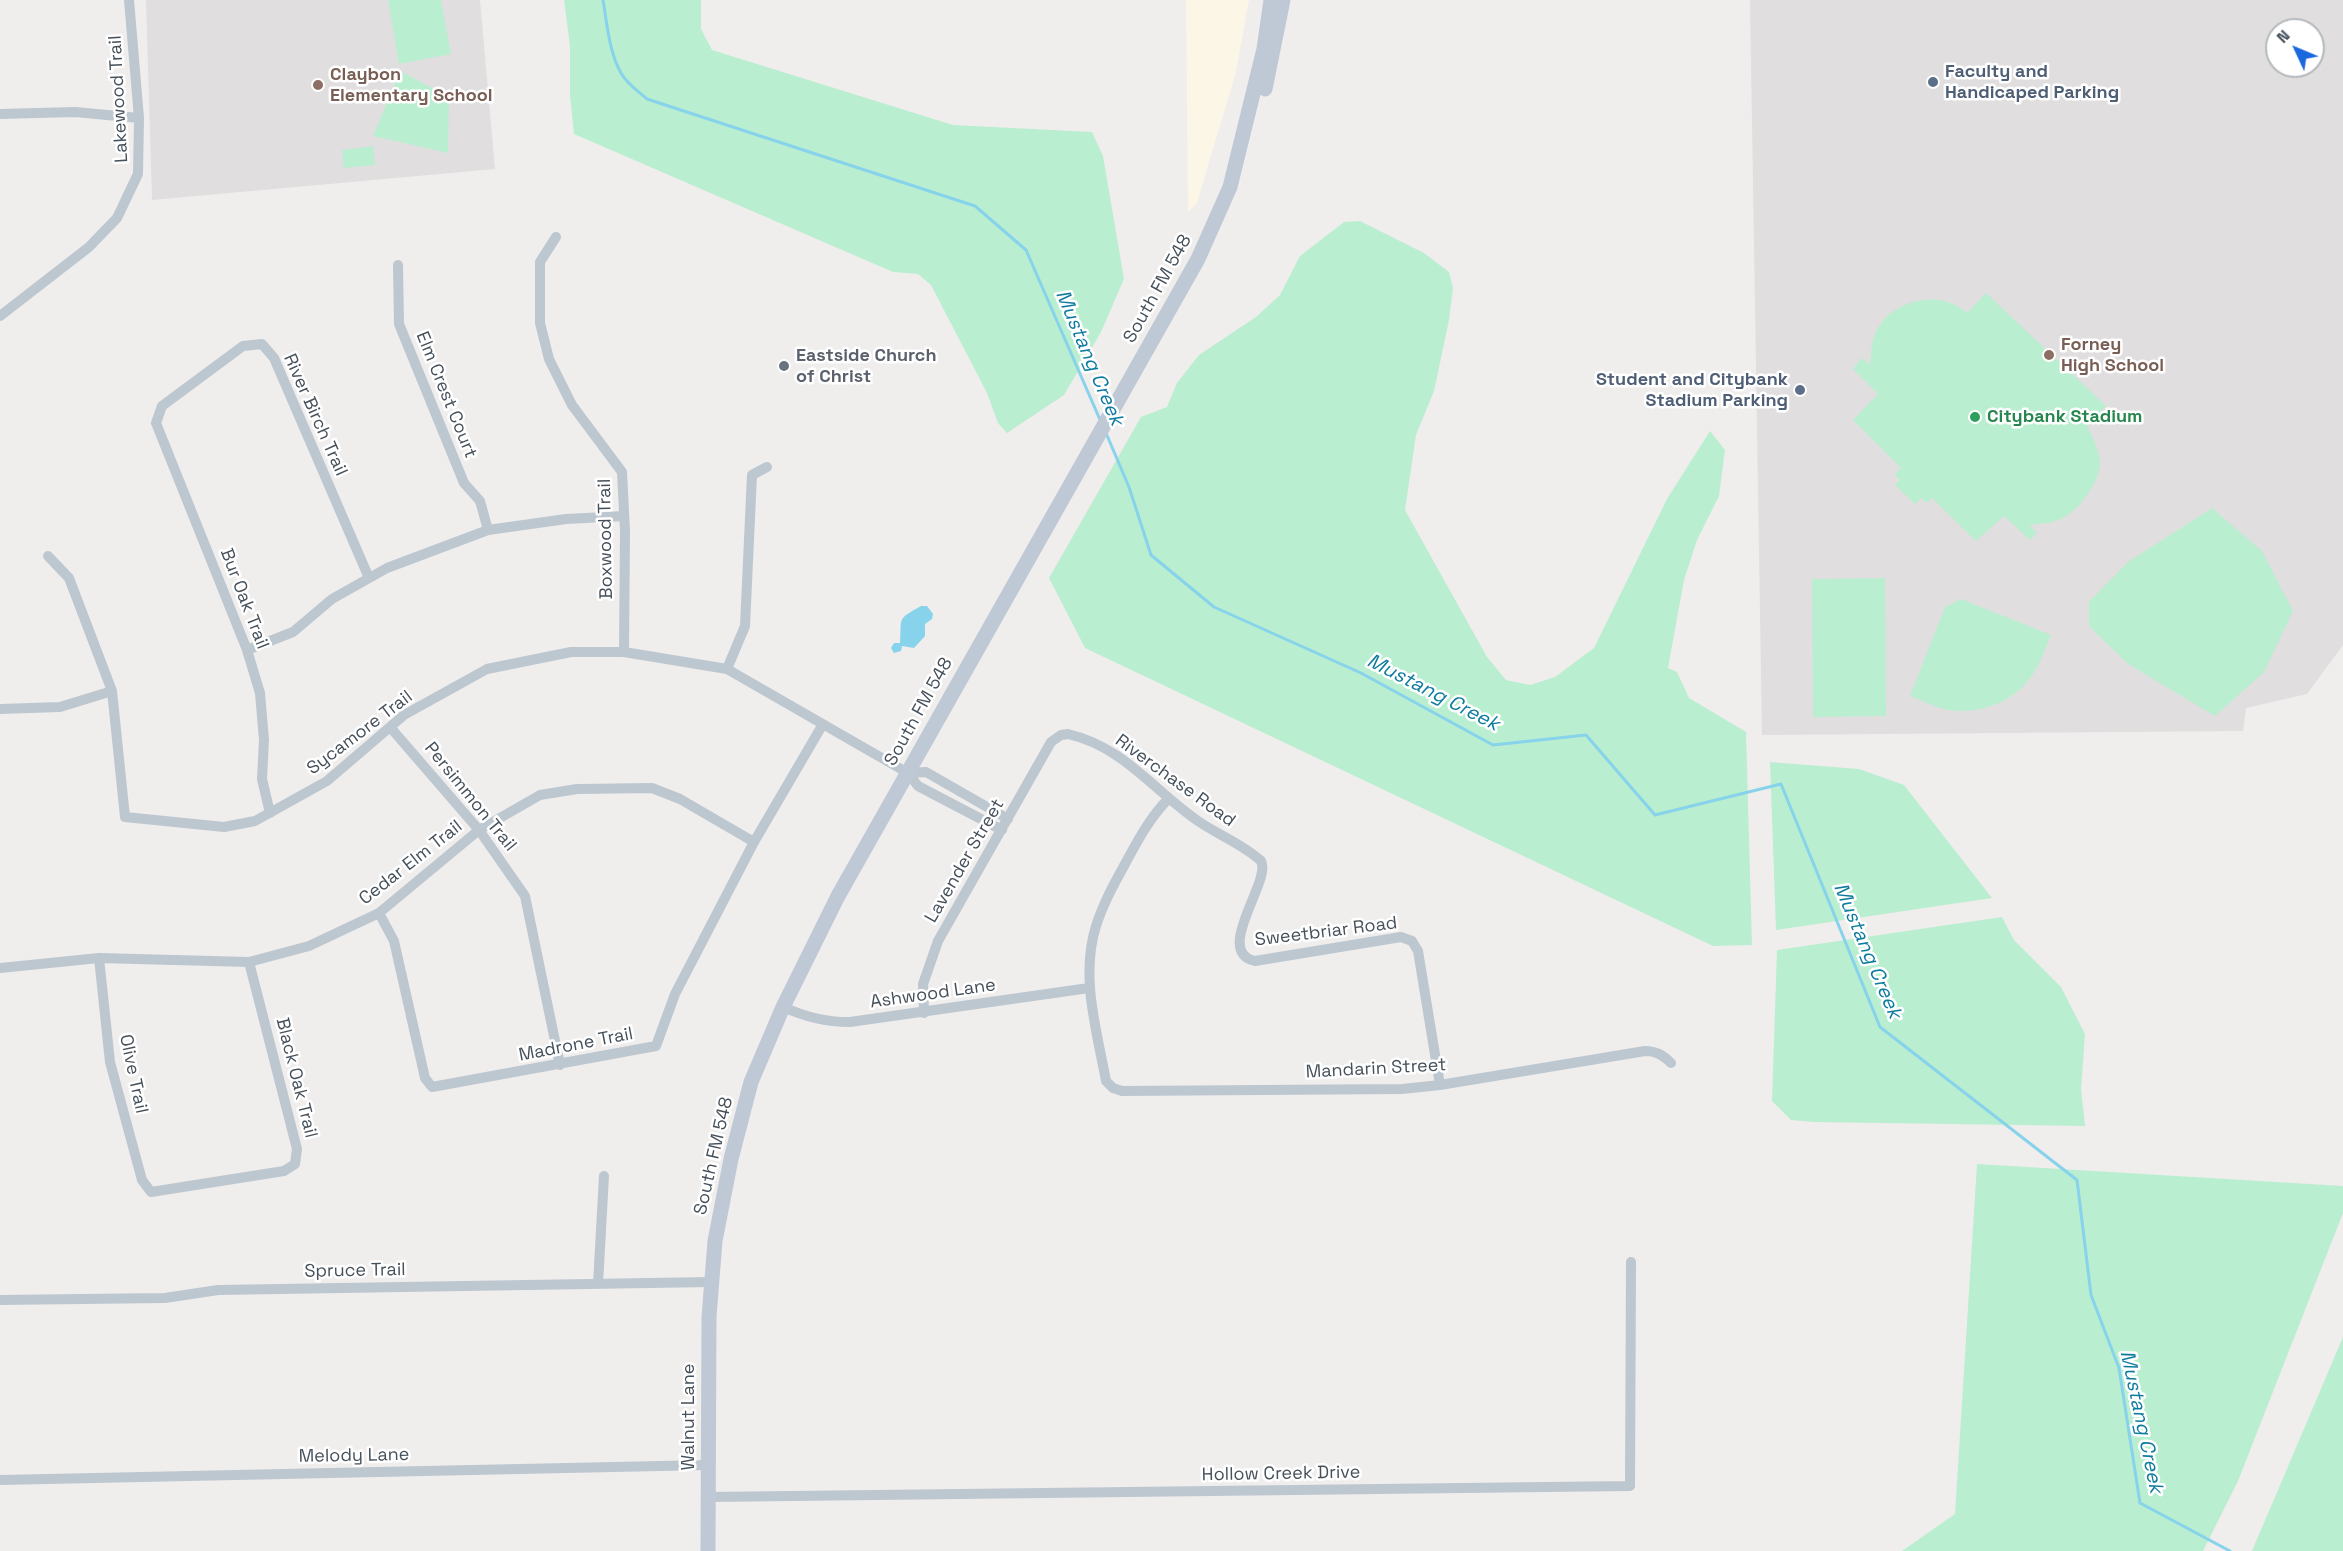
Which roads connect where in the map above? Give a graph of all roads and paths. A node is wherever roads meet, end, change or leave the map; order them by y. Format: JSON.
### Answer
{"nodes":[{"id":1,"x":129,"y":0,"type":"edge"},
{"id":2,"x":1271,"y":0,"type":"edge"},
{"id":3,"x":1283,"y":0,"type":"edge"},
{"id":4,"x":0,"y":114,"type":"edge"},
{"id":5,"x":139,"y":118,"type":"junction"},
{"id":6,"x":1230,"y":187,"type":"junction"},
{"id":7,"x":556,"y":237,"type":"dead end"},
{"id":8,"x":398,"y":265,"type":"dead end"},
{"id":9,"x":0,"y":316,"type":"edge"},
{"id":10,"x":162,"y":406,"type":"joint"},
{"id":11,"x":767,"y":467,"type":"dead end"},
{"id":12,"x":624,"y":516,"type":"junction"},
{"id":13,"x":488,"y":530,"type":"junction"},
{"id":14,"x":48,"y":556,"type":"dead end"},
{"id":15,"x":369,"y":578,"type":"junction"},
{"id":16,"x":247,"y":650,"type":"junction"},
{"id":17,"x":624,"y":652,"type":"junction"},
{"id":18,"x":727,"y":669,"type":"junction"},
{"id":19,"x":112,"y":691,"type":"junction"},
{"id":20,"x":0,"y":709,"type":"edge"},
{"id":21,"x":823,"y":724,"type":"junction"},
{"id":22,"x":390,"y":727,"type":"junction"},
{"id":23,"x":1061,"y":735,"type":"joint"},
{"id":24,"x":908,"y":773,"type":"junction"},
{"id":25,"x":1168,"y":799,"type":"junction"},
{"id":26,"x":270,"y":813,"type":"junction"},
{"id":27,"x":1008,"y":819,"type":"junction"},
{"id":28,"x":479,"y":830,"type":"junction"},
{"id":29,"x":1002,"y":830,"type":"junction"},
{"id":30,"x":754,"y":842,"type":"junction"},
{"id":31,"x":379,"y":913,"type":"junction"},
{"id":32,"x":1245,"y":956,"type":"joint"},
{"id":33,"x":99,"y":958,"type":"junction"},
{"id":34,"x":249,"y":962,"type":"junction"},
{"id":35,"x":0,"y":968,"type":"edge"},
{"id":36,"x":1089,"y":988,"type":"junction"},
{"id":37,"x":783,"y":1007,"type":"junction"},
{"id":38,"x":924,"y":1013,"type":"junction"},
{"id":39,"x":1671,"y":1063,"type":"dead end"},
{"id":40,"x":560,"y":1065,"type":"junction"},
{"id":41,"x":1440,"y":1085,"type":"junction"},
{"id":42,"x":604,"y":1176,"type":"dead end"},
{"id":43,"x":151,"y":1192,"type":"joint"},
{"id":44,"x":1630,"y":1263,"type":"dead end"},
{"id":45,"x":711,"y":1282,"type":"junction"},
{"id":46,"x":598,"y":1284,"type":"junction"},
{"id":47,"x":0,"y":1300,"type":"edge"},
{"id":48,"x":708,"y":1465,"type":"junction"},
{"id":49,"x":0,"y":1480,"type":"edge"},
{"id":50,"x":708,"y":1497,"type":"junction"},
{"id":51,"x":708,"y":1551,"type":"edge"}],
"edges":[{"from":1,"to":5,"type":"street","name":"Lakewood Trail"},
{"from":2,"to":6,"type":"main road","name":"South FM 548"},
{"from":3,"to":6,"type":"main road","name":"South FM 548"},
{"from":4,"to":5,"type":"street"},
{"from":5,"to":9,"type":"street","name":"Lakewood Trail"},
{"from":6,"to":24,"type":"main road","name":"South FM 548"},
{"from":7,"to":12,"type":"street","name":"Boxwood Trail"},
{"from":8,"to":13,"type":"street","name":"Elm Crest Court"},
{"from":10,"to":15,"type":"street","name":"River Birch Trail"},
{"from":10,"to":16,"type":"street","name":"Bur Oak Trail"},
{"from":11,"to":18,"type":"street"},
{"from":12,"to":13,"type":"street"},
{"from":12,"to":17,"type":"street","name":"Boxwood Trail"},
{"from":13,"to":15,"type":"street"},
{"from":14,"to":19,"type":"street"},
{"from":15,"to":16,"type":"street"},
{"from":16,"to":26,"type":"street","name":"Bur Oak Trail"},
{"from":17,"to":18,"type":"street","name":"Sycamore Trail"},
{"from":17,"to":22,"type":"street","name":"Sycamore Trail"},
{"from":18,"to":21,"type":"street","name":"Sycamore Trail"},
{"from":19,"to":20,"type":"street"},
{"from":19,"to":26,"type":"street","name":"Sycamore Trail"},
{"from":21,"to":24,"type":"street","name":"Sycamore Trail"},
{"from":21,"to":30,"type":"street","name":"Madrone Trail"},
{"from":22,"to":26,"type":"street","name":"Sycamore Trail"},
{"from":22,"to":28,"type":"street","name":"Persimmon Trail"},
{"from":23,"to":25,"type":"street","name":"Riverchase Road"},
{"from":23,"to":27,"type":"street","name":"Lavender Street"},
{"from":24,"to":27,"type":"street","name":"Sycamore Trail"},
{"from":24,"to":29,"type":"street","name":"Sycamore Trail"},
{"from":24,"to":37,"type":"main road","name":"South FM 548"},
{"from":25,"to":32,"type":"street","name":"Riverchase Road"},
{"from":25,"to":36,"type":"street"},
{"from":27,"to":29,"type":"street","name":"Lavender Street"},
{"from":28,"to":30,"type":"street","name":"Cedar Elm Trail"},
{"from":28,"to":31,"type":"street","name":"Cedar Elm Trail"},
{"from":28,"to":40,"type":"street","name":"Persimmon Trail"},
{"from":29,"to":38,"type":"street","name":"Lavender Street"},
{"from":30,"to":40,"type":"street","name":"Madrone Trail"},
{"from":31,"to":34,"type":"street","name":"Cedar Elm Trail"},
{"from":31,"to":40,"type":"street","name":"Madrone Trail"},
{"from":32,"to":41,"type":"street","name":"Sweetbriar Road"},
{"from":33,"to":34,"type":"street","name":"Cedar Elm Trail"},
{"from":33,"to":35,"type":"street","name":"Cedar Elm Trail"},
{"from":33,"to":43,"type":"street","name":"Olive Trail"},
{"from":34,"to":43,"type":"street","name":"Black Oak Trail"},
{"from":36,"to":38,"type":"street","name":"Ashwood Lane"},
{"from":36,"to":41,"type":"street","name":"Mandarin Street"},
{"from":37,"to":38,"type":"street","name":"Ashwood Lane"},
{"from":37,"to":45,"type":"main road","name":"South FM 548"},
{"from":39,"to":41,"type":"street","name":"Mandarin Street"},
{"from":42,"to":46,"type":"street"},
{"from":44,"to":50,"type":"street","name":"Hollow Creek Drive"},
{"from":45,"to":46,"type":"street","name":"Spruce Trail"},
{"from":45,"to":48,"type":"main road","name":"Walnut Lane"},
{"from":46,"to":47,"type":"street","name":"Spruce Trail"},
{"from":48,"to":49,"type":"street","name":"Melody Lane"},
{"from":48,"to":50,"type":"main road","name":"Walnut Lane"},
{"from":50,"to":51,"type":"main road","name":"Walnut Lane"}]}
